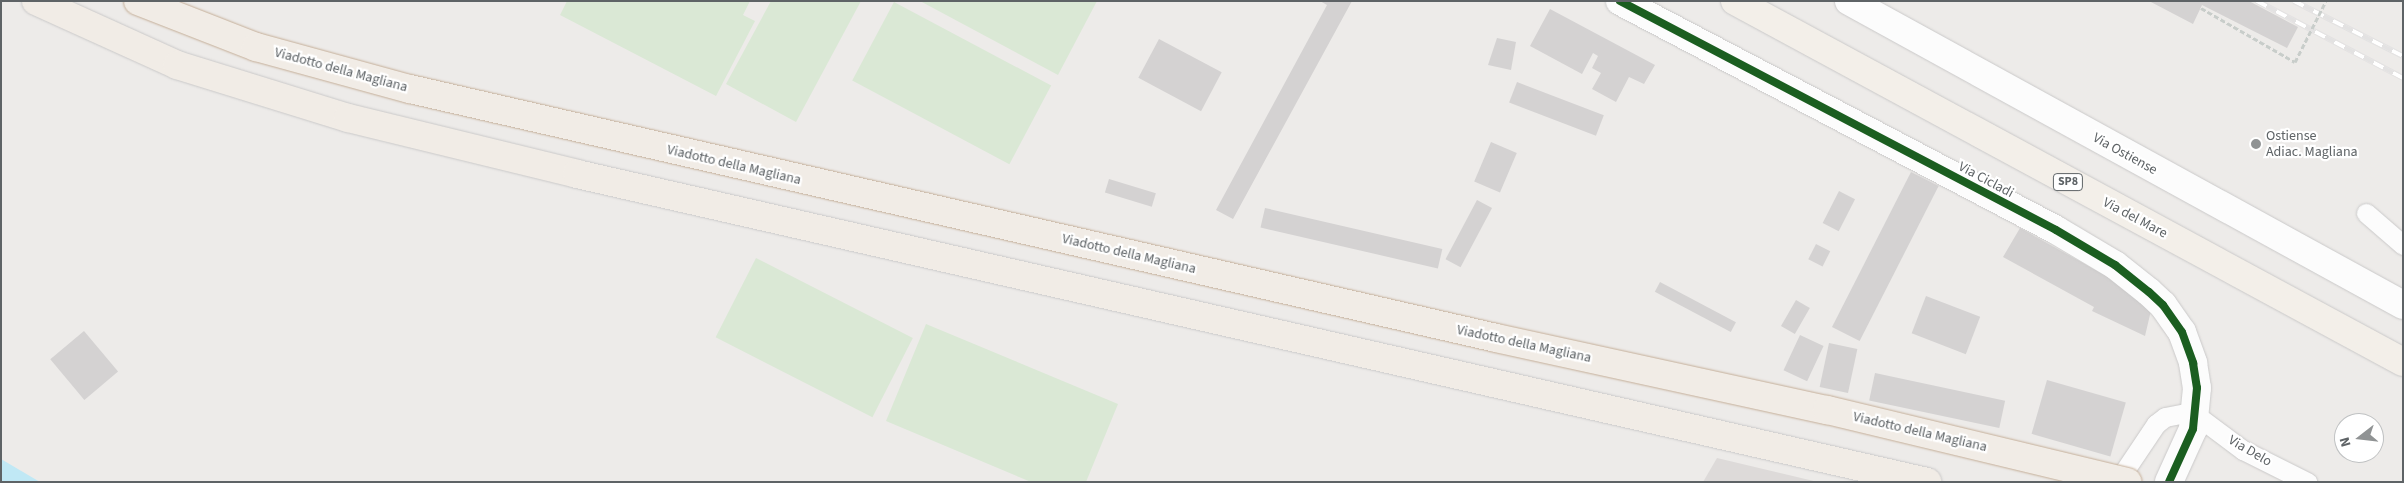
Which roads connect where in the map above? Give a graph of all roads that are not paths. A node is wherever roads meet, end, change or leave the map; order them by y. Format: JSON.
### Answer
{"nodes":[{"id":1,"x":36,"y":1,"type":"edge"},
{"id":2,"x":138,"y":1,"type":"edge"},
{"id":3,"x":1620,"y":1,"type":"edge"},
{"id":4,"x":1735,"y":1,"type":"edge"},
{"id":5,"x":1849,"y":1,"type":"edge"},
{"id":6,"x":2366,"y":213,"type":"dead end"},
{"id":7,"x":2403,"y":245,"type":"edge"},
{"id":8,"x":2403,"y":305,"type":"edge"},
{"id":9,"x":2403,"y":362,"type":"edge"},
{"id":10,"x":2196,"y":415,"type":"junction"},
{"id":11,"x":1927,"y":482,"type":"edge"},
{"id":12,"x":2116,"y":482,"type":"edge"},
{"id":13,"x":2128,"y":482,"type":"edge"},
{"id":14,"x":2169,"y":482,"type":"edge"},
{"id":15,"x":2307,"y":482,"type":"edge"}],
"edges":[{"from":1,"to":11,"type":"highway"},
{"from":2,"to":13,"type":"highway","name":"Viadotto della Magliana","bridge":true},
{"from":3,"to":10,"type":"street","name":"Via Cicladi"},
{"from":4,"to":9,"type":"main road","name":"Via del Mare","number":"SP8"},
{"from":5,"to":8,"type":"street","name":"Via Ostiense"},
{"from":6,"to":7,"type":"lane"},
{"from":10,"to":12,"type":"lane"},
{"from":10,"to":14,"type":"street","name":"Via Cicladi"},
{"from":10,"to":15,"type":"lane","name":"Via Delo"}]}
